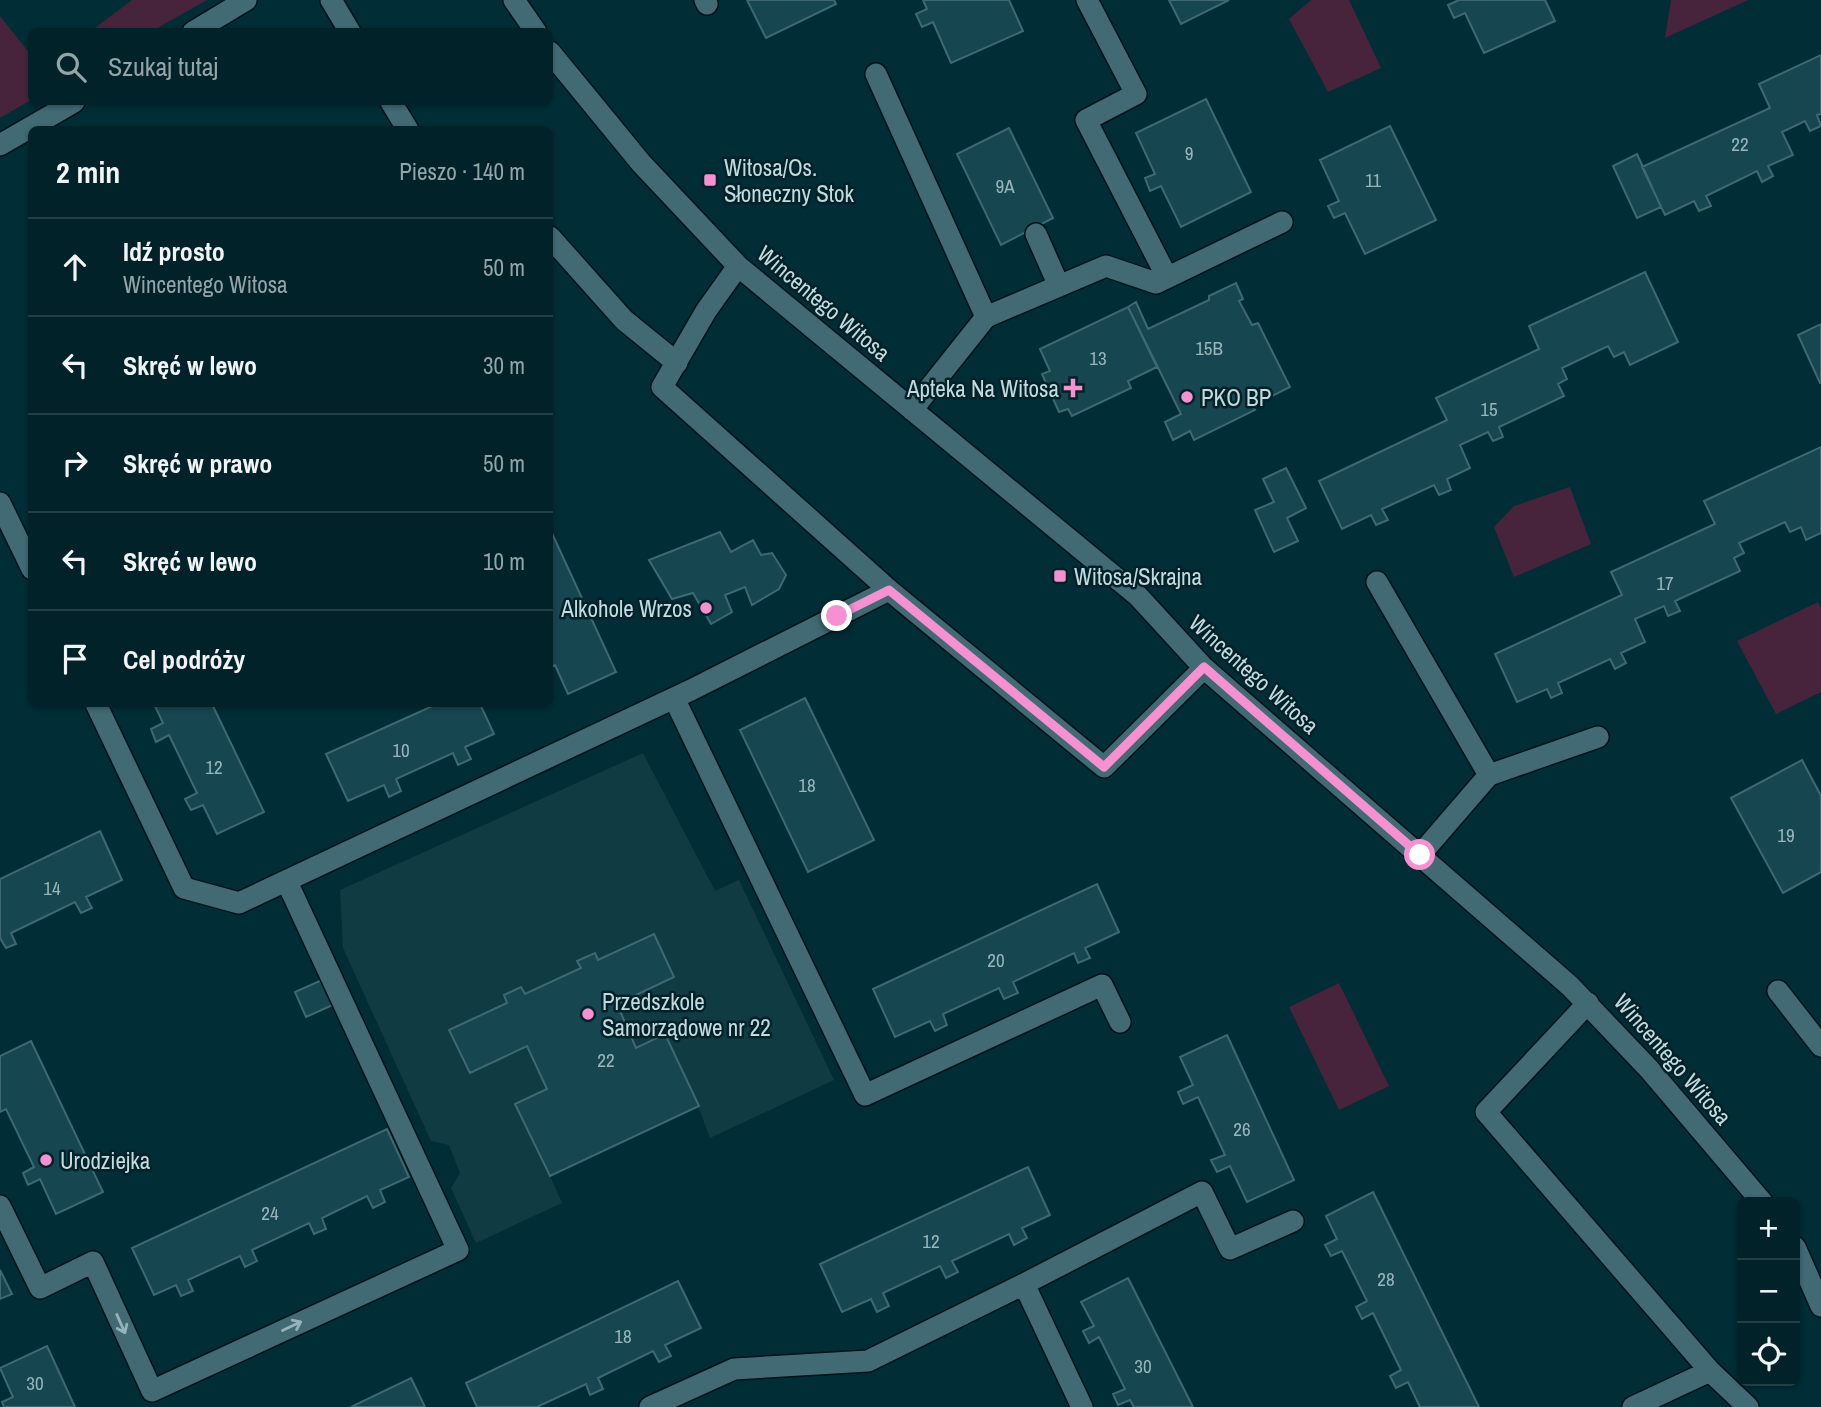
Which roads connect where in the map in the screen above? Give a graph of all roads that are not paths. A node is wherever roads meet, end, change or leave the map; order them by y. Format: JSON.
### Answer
{"nodes":[{"id":1,"x":246,"y":0,"type":"edge"},
{"id":2,"x":331,"y":0,"type":"edge"},
{"id":3,"x":514,"y":0,"type":"edge"},
{"id":4,"x":1087,"y":0,"type":"edge"},
{"id":5,"x":200,"y":28,"type":"edge"},
{"id":6,"x":348,"y":28,"type":"edge"},
{"id":7,"x":533,"y":28,"type":"edge"},
{"id":8,"x":553,"y":56,"type":"edge"},
{"id":9,"x":876,"y":74,"type":"dead end"},
{"id":10,"x":69,"y":105,"type":"edge"},
{"id":11,"x":393,"y":105,"type":"edge"},
{"id":12,"x":33,"y":126,"type":"edge"},
{"id":13,"x":406,"y":126,"type":"edge"},
{"id":14,"x":28,"y":129,"type":"edge"},
{"id":15,"x":0,"y":145,"type":"edge"},
{"id":16,"x":1282,"y":222,"type":"dead end"},
{"id":17,"x":1036,"y":234,"type":"dead end"},
{"id":18,"x":553,"y":240,"type":"edge"},
{"id":19,"x":738,"y":266,"type":"junction"},
{"id":20,"x":1167,"y":277,"type":"junction"},
{"id":21,"x":1059,"y":286,"type":"junction"},
{"id":22,"x":986,"y":317,"type":"junction"},
{"id":23,"x":677,"y":363,"type":"junction"},
{"id":24,"x":912,"y":410,"type":"junction"},
{"id":25,"x":0,"y":503,"type":"edge"},
{"id":26,"x":28,"y":561,"type":"edge"},
{"id":27,"x":1377,"y":582,"type":"dead end"},
{"id":28,"x":889,"y":590,"type":"junction"},
{"id":29,"x":1204,"y":667,"type":"junction"},
{"id":30,"x":674,"y":698,"type":"junction"},
{"id":31,"x":97,"y":707,"type":"edge"},
{"id":32,"x":1598,"y":737,"type":"dead end"},
{"id":33,"x":1489,"y":775,"type":"junction"},
{"id":34,"x":1420,"y":855,"type":"junction"},
{"id":35,"x":287,"y":882,"type":"junction"},
{"id":36,"x":1778,"y":991,"type":"dead end"},
{"id":37,"x":1588,"y":1003,"type":"junction"},
{"id":38,"x":1120,"y":1022,"type":"dead end"},
{"id":39,"x":1821,"y":1046,"type":"edge"},
{"id":40,"x":1758,"y":1197,"type":"edge"},
{"id":41,"x":0,"y":1206,"type":"edge"},
{"id":42,"x":1293,"y":1221,"type":"dead end"},
{"id":43,"x":1800,"y":1246,"type":"edge"},
{"id":44,"x":1800,"y":1258,"type":"edge"},
{"id":45,"x":1821,"y":1267,"type":"edge"},
{"id":46,"x":1024,"y":1284,"type":"junction"},
{"id":47,"x":1821,"y":1306,"type":"edge"},
{"id":48,"x":1710,"y":1371,"type":"junction"},
{"id":49,"x":1643,"y":1405,"type":"edge"},
{"id":50,"x":650,"y":1407,"type":"edge"},
{"id":51,"x":1082,"y":1407,"type":"edge"},
{"id":52,"x":1748,"y":1407,"type":"edge"}],
"edges":[{"from":1,"to":5,"type":"street"},
{"from":2,"to":6,"type":"street"},
{"from":3,"to":7,"type":"street"},
{"from":4,"to":20,"type":"street"},
{"from":8,"to":19,"type":"street","name":"Wincentego Witosa"},
{"from":9,"to":22,"type":"street"},
{"from":10,"to":12,"type":"street"},
{"from":11,"to":13,"type":"street"},
{"from":14,"to":15,"type":"street"},
{"from":16,"to":20,"type":"street"},
{"from":17,"to":21,"type":"street"},
{"from":18,"to":23,"type":"street"},
{"from":19,"to":23,"type":"street"},
{"from":19,"to":24,"type":"street","name":"Wincentego Witosa"},
{"from":20,"to":21,"type":"street"},
{"from":21,"to":22,"type":"street"},
{"from":22,"to":24,"type":"street"},
{"from":23,"to":28,"type":"street"},
{"from":24,"to":29,"type":"street","name":"Wincentego Witosa"},
{"from":25,"to":26,"type":"street"},
{"from":27,"to":33,"type":"street"},
{"from":28,"to":29,"type":"street"},
{"from":28,"to":30,"type":"street"},
{"from":29,"to":34,"type":"street","name":"Wincentego Witosa"},
{"from":30,"to":35,"type":"street"},
{"from":30,"to":38,"type":"street"},
{"from":31,"to":35,"type":"street"},
{"from":32,"to":33,"type":"street"},
{"from":33,"to":34,"type":"street"},
{"from":34,"to":37,"type":"street","name":"Wincentego Witosa"},
{"from":41,"to":35,"type":"street","one_way":true},
{"from":36,"to":39,"type":"street"},
{"from":37,"to":40,"type":"street","name":"Wincentego Witosa"},
{"from":37,"to":48,"type":"street"},
{"from":42,"to":46,"type":"street"},
{"from":43,"to":45,"type":"street"},
{"from":44,"to":47,"type":"street"},
{"from":46,"to":50,"type":"street"},
{"from":46,"to":51,"type":"street"},
{"from":48,"to":49,"type":"street"},
{"from":48,"to":52,"type":"street"}]}
